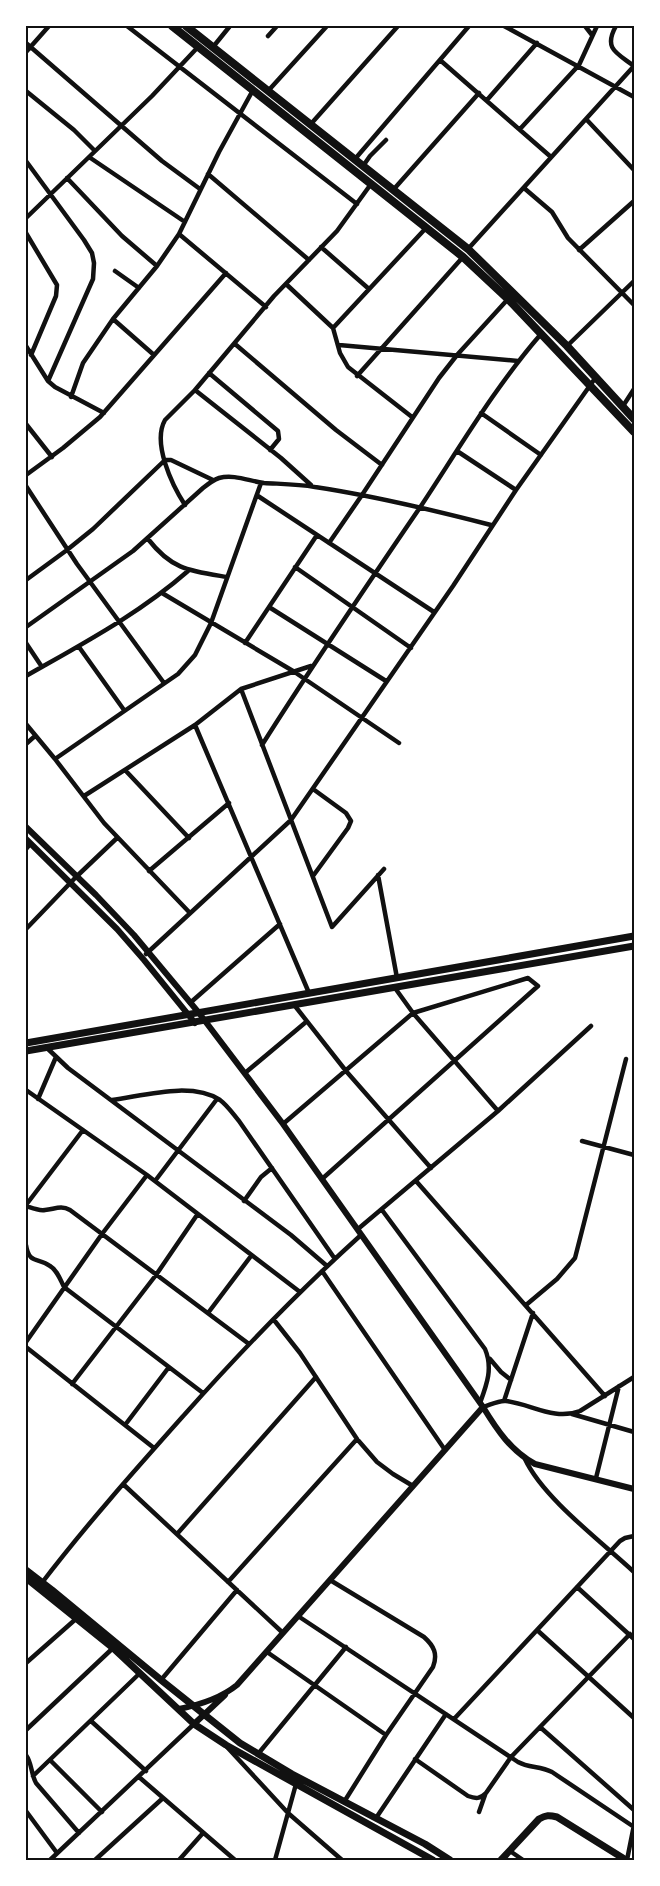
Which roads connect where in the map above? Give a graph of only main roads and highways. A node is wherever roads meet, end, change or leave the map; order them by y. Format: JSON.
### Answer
{"nodes":[{"id":1,"x":172,"y":26,"type":"edge"},
{"id":2,"x":186,"y":26,"type":"edge"},
{"id":3,"x":593,"y":381,"type":"junction"},
{"id":4,"x":634,"y":419,"type":"edge"},
{"id":5,"x":634,"y":432,"type":"edge"},
{"id":6,"x":634,"y":936,"type":"edge"},
{"id":7,"x":634,"y":946,"type":"edge"},
{"id":8,"x":40,"y":1041,"type":"junction"},
{"id":9,"x":26,"y":1043,"type":"edge"},
{"id":10,"x":47,"y":1048,"type":"junction"},
{"id":11,"x":26,"y":1051,"type":"edge"},
{"id":12,"x":26,"y":1570,"type":"edge"},
{"id":13,"x":26,"y":1578,"type":"edge"},
{"id":14,"x":41,"y":1585,"type":"junction"},
{"id":15,"x":434,"y":1860,"type":"edge"},
{"id":16,"x":450,"y":1860,"type":"edge"},
{"id":17,"x":501,"y":1860,"type":"edge"},
{"id":18,"x":627,"y":1860,"type":"edge"}],
"edges":[{"from":1,"to":3,"type":"main road"},
{"from":2,"to":3,"type":"main road"},
{"from":3,"to":4,"type":"main road"},
{"from":3,"to":5,"type":"main road"},
{"from":6,"to":8,"type":"main road"},
{"from":7,"to":10,"type":"main road"},
{"from":8,"to":9,"type":"main road"},
{"from":8,"to":10,"type":"main road"},
{"from":10,"to":11,"type":"main road"},
{"from":12,"to":14,"type":"main road"},
{"from":13,"to":14,"type":"main road"},
{"from":14,"to":15,"type":"main road"},
{"from":14,"to":16,"type":"main road"},
{"from":17,"to":18,"type":"main road"}]}
